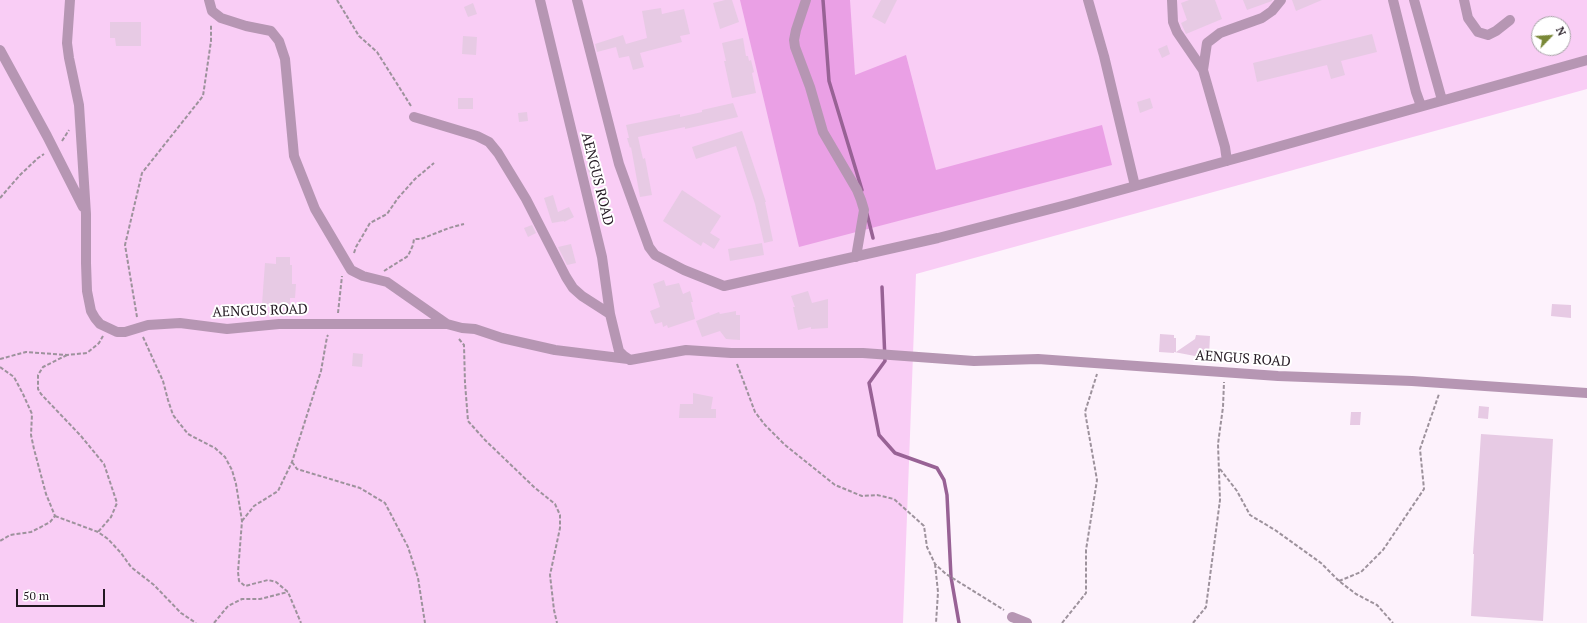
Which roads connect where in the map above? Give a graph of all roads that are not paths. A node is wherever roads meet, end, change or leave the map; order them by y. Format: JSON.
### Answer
{"nodes":[{"id":1,"x":70,"y":0,"type":"edge"},
{"id":2,"x":209,"y":0,"type":"edge"},
{"id":3,"x":540,"y":0,"type":"edge"},
{"id":4,"x":578,"y":0,"type":"edge"},
{"id":5,"x":806,"y":0,"type":"edge"},
{"id":6,"x":1088,"y":0,"type":"edge"},
{"id":7,"x":1172,"y":0,"type":"edge"},
{"id":8,"x":1281,"y":0,"type":"edge"},
{"id":9,"x":1393,"y":0,"type":"edge"},
{"id":10,"x":1414,"y":0,"type":"edge"},
{"id":11,"x":1464,"y":0,"type":"edge"},
{"id":12,"x":1510,"y":20,"type":"dead end"},
{"id":13,"x":0,"y":50,"type":"edge"},
{"id":14,"x":1587,"y":60,"type":"edge"},
{"id":15,"x":1203,"y":70,"type":"junction"},
{"id":16,"x":1442,"y":100,"type":"junction"},
{"id":17,"x":1421,"y":106,"type":"junction"},
{"id":18,"x":414,"y":117,"type":"road end"},
{"id":19,"x":1227,"y":161,"type":"junction"},
{"id":20,"x":1135,"y":186,"type":"junction"},
{"id":21,"x":86,"y":214,"type":"junction"},
{"id":22,"x":856,"y":256,"type":"junction"},
{"id":23,"x":610,"y":314,"type":"junction"},
{"id":24,"x":447,"y":324,"type":"junction"},
{"id":25,"x":630,"y":360,"type":"junction"},
{"id":26,"x":1587,"y":393,"type":"edge"},
{"id":27,"x":1012,"y":617,"type":"road end"},
{"id":28,"x":1027,"y":623,"type":"edge"}],
"edges":[{"from":1,"to":21,"type":"street"},
{"from":2,"to":24,"type":"street"},
{"from":3,"to":23,"type":"street","name":"AENGUS ROAD"},
{"from":4,"to":22,"type":"street"},
{"from":5,"to":22,"type":"street"},
{"from":6,"to":20,"type":"street"},
{"from":7,"to":15,"type":"street"},
{"from":8,"to":15,"type":"street"},
{"from":9,"to":17,"type":"street"},
{"from":10,"to":16,"type":"street"},
{"from":11,"to":12,"type":"street"},
{"from":13,"to":21,"type":"street"},
{"from":14,"to":16,"type":"street"},
{"from":15,"to":19,"type":"street"},
{"from":16,"to":17,"type":"street"},
{"from":17,"to":19,"type":"street"},
{"from":18,"to":23,"type":"street"},
{"from":19,"to":20,"type":"street"},
{"from":20,"to":22,"type":"street"},
{"from":21,"to":24,"type":"street","name":"AENGUS ROAD"},
{"from":23,"to":25,"type":"street","name":"AENGUS ROAD"},
{"from":24,"to":25,"type":"street","name":"AENGUS ROAD"},
{"from":25,"to":26,"type":"street","name":"AENGUS ROAD"},
{"from":27,"to":28,"type":"street"}]}
